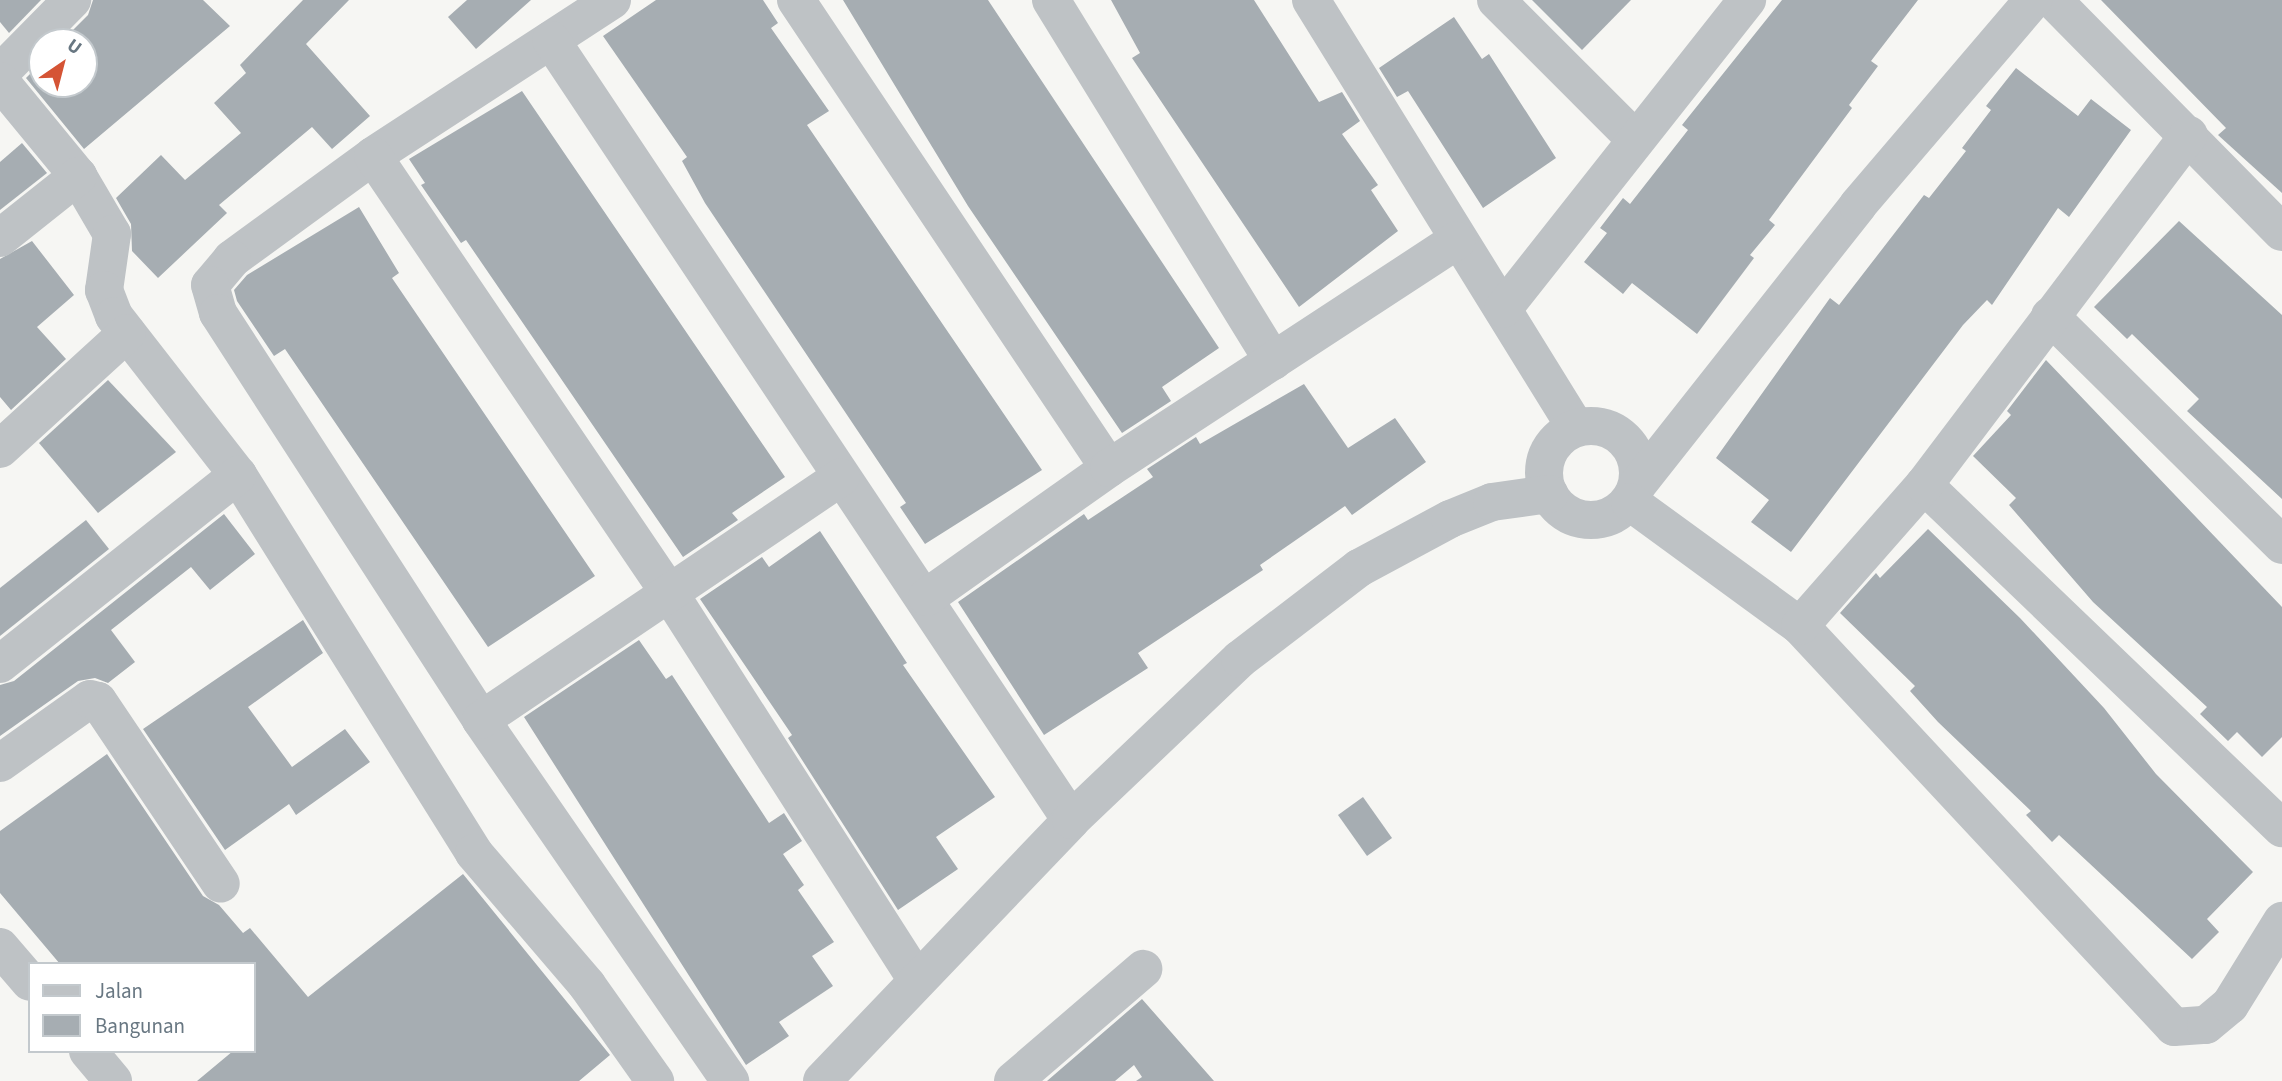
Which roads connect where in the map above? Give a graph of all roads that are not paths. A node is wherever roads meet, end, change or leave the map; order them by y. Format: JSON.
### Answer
{"nodes":[{"id":1,"x":72,"y":0,"type":"edge"},
{"id":2,"x":612,"y":0,"type":"edge"},
{"id":3,"x":796,"y":0,"type":"edge"},
{"id":4,"x":1051,"y":0,"type":"edge"},
{"id":5,"x":1311,"y":0,"type":"edge"},
{"id":6,"x":1496,"y":0,"type":"edge"},
{"id":7,"x":1747,"y":0,"type":"edge"},
{"id":8,"x":2033,"y":0,"type":"edge"},
{"id":9,"x":2053,"y":0,"type":"edge"},
{"id":10,"x":551,"y":40,"type":"junction"},
{"id":11,"x":0,"y":73,"type":"edge"},
{"id":12,"x":0,"y":81,"type":"edge"},
{"id":13,"x":2189,"y":135,"type":"junction"},
{"id":14,"x":1634,"y":138,"type":"junction"},
{"id":15,"x":373,"y":156,"type":"junction"},
{"id":16,"x":78,"y":176,"type":"junction"},
{"id":17,"x":2282,"y":232,"type":"edge"},
{"id":18,"x":0,"y":238,"type":"edge"},
{"id":19,"x":1456,"y":241,"type":"junction"},
{"id":20,"x":1503,"y":309,"type":"junction"},
{"id":21,"x":2050,"y":316,"type":"junction"},
{"id":22,"x":127,"y":333,"type":"junction"},
{"id":23,"x":1273,"y":361,"type":"junction"},
{"id":24,"x":1576,"y":428,"type":"junction"},
{"id":25,"x":0,"y":449,"type":"edge"},
{"id":26,"x":1109,"y":468,"type":"junction"},
{"id":27,"x":238,"y":474,"type":"junction"},
{"id":28,"x":841,"y":477,"type":"junction"},
{"id":29,"x":1924,"y":485,"type":"junction"},
{"id":30,"x":1634,"y":493,"type":"junction"},
{"id":31,"x":1549,"y":494,"type":"junction"},
{"id":32,"x":2282,"y":545,"type":"edge"},
{"id":33,"x":670,"y":594,"type":"junction"},
{"id":34,"x":926,"y":597,"type":"junction"},
{"id":35,"x":1800,"y":626,"type":"junction"},
{"id":36,"x":0,"y":664,"type":"edge"},
{"id":37,"x":481,"y":720,"type":"junction"},
{"id":38,"x":0,"y":763,"type":"edge"},
{"id":39,"x":1071,"y":820,"type":"junction"},
{"id":40,"x":2282,"y":828,"type":"edge"},
{"id":41,"x":220,"y":884,"type":"dead end"},
{"id":42,"x":2282,"y":920,"type":"edge"},
{"id":43,"x":0,"y":947,"type":"edge"},
{"id":44,"x":1143,"y":969,"type":"dead end"},
{"id":45,"x":916,"y":979,"type":"junction"},
{"id":46,"x":28,"y":980,"type":"edge"},
{"id":47,"x":90,"y":1053,"type":"edge"},
{"id":48,"x":113,"y":1081,"type":"edge"},
{"id":49,"x":655,"y":1081,"type":"edge"},
{"id":50,"x":730,"y":1081,"type":"edge"},
{"id":51,"x":822,"y":1081,"type":"edge"},
{"id":52,"x":1013,"y":1081,"type":"edge"}],
"edges":[{"from":1,"to":11,"type":"street"},
{"from":2,"to":10,"type":"street"},
{"from":3,"to":26,"type":"street"},
{"from":4,"to":23,"type":"street"},
{"from":5,"to":19,"type":"street"},
{"from":6,"to":14,"type":"street"},
{"from":7,"to":14,"type":"street"},
{"from":8,"to":30,"type":"street"},
{"from":9,"to":13,"type":"street"},
{"from":10,"to":15,"type":"street"},
{"from":10,"to":28,"type":"street"},
{"from":12,"to":16,"type":"street"},
{"from":13,"to":17,"type":"street"},
{"from":13,"to":21,"type":"street"},
{"from":14,"to":20,"type":"street"},
{"from":15,"to":33,"type":"street"},
{"from":15,"to":37,"type":"street"},
{"from":16,"to":18,"type":"street"},
{"from":16,"to":22,"type":"street"},
{"from":19,"to":20,"type":"street"},
{"from":19,"to":23,"type":"street"},
{"from":20,"to":24,"type":"street"},
{"from":21,"to":29,"type":"street"},
{"from":21,"to":32,"type":"street"},
{"from":22,"to":25,"type":"street"},
{"from":22,"to":27,"type":"street"},
{"from":23,"to":26,"type":"street"},
{"from":24,"to":30,"type":"street"},
{"from":24,"to":31,"type":"street"},
{"from":26,"to":34,"type":"street"},
{"from":27,"to":36,"type":"street"},
{"from":27,"to":49,"type":"street"},
{"from":28,"to":33,"type":"street"},
{"from":28,"to":34,"type":"street"},
{"from":29,"to":35,"type":"street"},
{"from":29,"to":40,"type":"street"},
{"from":30,"to":31,"type":"street"},
{"from":30,"to":35,"type":"street"},
{"from":31,"to":39,"type":"street"},
{"from":33,"to":37,"type":"street"},
{"from":33,"to":45,"type":"street"},
{"from":34,"to":39,"type":"street"},
{"from":35,"to":42,"type":"street"},
{"from":37,"to":50,"type":"street"},
{"from":38,"to":41,"type":"street"},
{"from":39,"to":45,"type":"street"},
{"from":43,"to":46,"type":"street"},
{"from":44,"to":52,"type":"street"},
{"from":45,"to":51,"type":"street"},
{"from":47,"to":48,"type":"street"}]}
